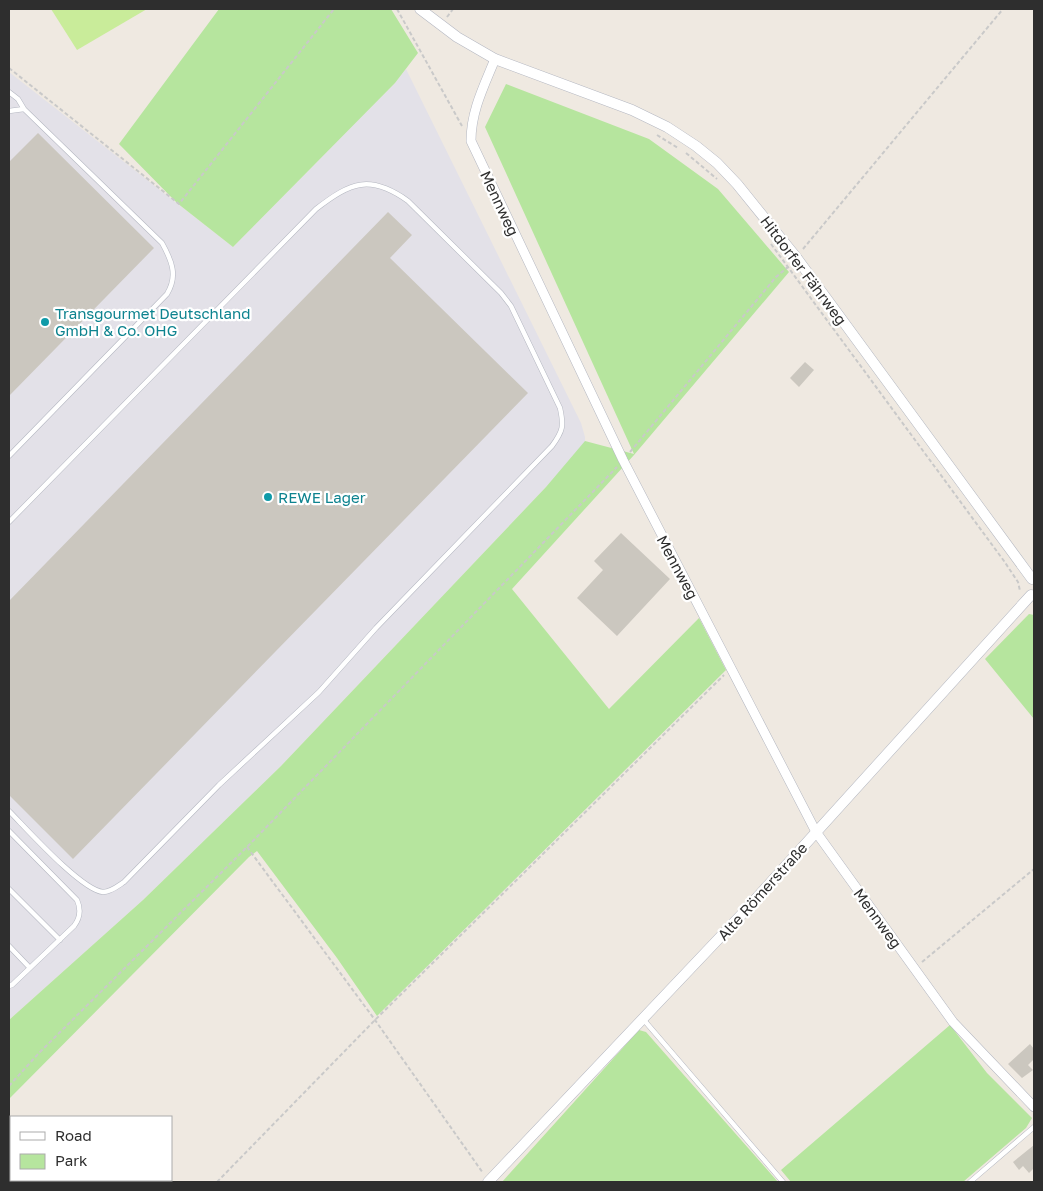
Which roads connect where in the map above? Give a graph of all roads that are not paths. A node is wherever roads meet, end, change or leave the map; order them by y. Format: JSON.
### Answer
{"nodes":[{"id":1,"x":420,"y":9,"type":"edge"},
{"id":2,"x":495,"y":59,"type":"junction"},
{"id":3,"x":9,"y":92,"type":"edge"},
{"id":4,"x":24,"y":108,"type":"junction"},
{"id":5,"x":9,"y":111,"type":"edge"},
{"id":6,"x":9,"y":456,"type":"edge"},
{"id":7,"x":9,"y":522,"type":"edge"},
{"id":8,"x":1033,"y":578,"type":"edge"},
{"id":9,"x":1030,"y":598,"type":"edge"},
{"id":10,"x":9,"y":811,"type":"edge"},
{"id":11,"x":9,"y":831,"type":"edge"},
{"id":12,"x":816,"y":832,"type":"junction"},
{"id":13,"x":9,"y":889,"type":"edge"},
{"id":14,"x":60,"y":940,"type":"junction"},
{"id":15,"x":9,"y":946,"type":"edge"},
{"id":16,"x":30,"y":968,"type":"junction"},
{"id":17,"x":9,"y":986,"type":"edge"},
{"id":18,"x":643,"y":1019,"type":"junction"},
{"id":19,"x":1034,"y":1107,"type":"edge"},
{"id":20,"x":1034,"y":1127,"type":"edge"},
{"id":21,"x":489,"y":1182,"type":"edge"},
{"id":22,"x":783,"y":1182,"type":"edge"},
{"id":23,"x":970,"y":1182,"type":"edge"}],
"edges":[{"from":1,"to":2,"type":"street"},
{"from":2,"to":8,"type":"street","name":"Hitdorfer Fährweg"},
{"from":2,"to":12,"type":"street","name":"Mennweg"},
{"from":3,"to":4,"type":"lane"},
{"from":4,"to":5,"type":"lane"},
{"from":4,"to":6,"type":"lane"},
{"from":7,"to":10,"type":"lane"},
{"from":8,"to":9,"type":"street"},
{"from":9,"to":12,"type":"street","name":"Alte Römerstraße"},
{"from":11,"to":14,"type":"lane"},
{"from":12,"to":18,"type":"street","name":"Alte Römerstraße"},
{"from":12,"to":19,"type":"street","name":"Mennweg"},
{"from":13,"to":14,"type":"lane"},
{"from":14,"to":16,"type":"lane"},
{"from":15,"to":16,"type":"lane"},
{"from":16,"to":17,"type":"lane"},
{"from":18,"to":21,"type":"street","name":"Alte Römerstraße"},
{"from":18,"to":22,"type":"lane"},
{"from":20,"to":23,"type":"lane"}]}
